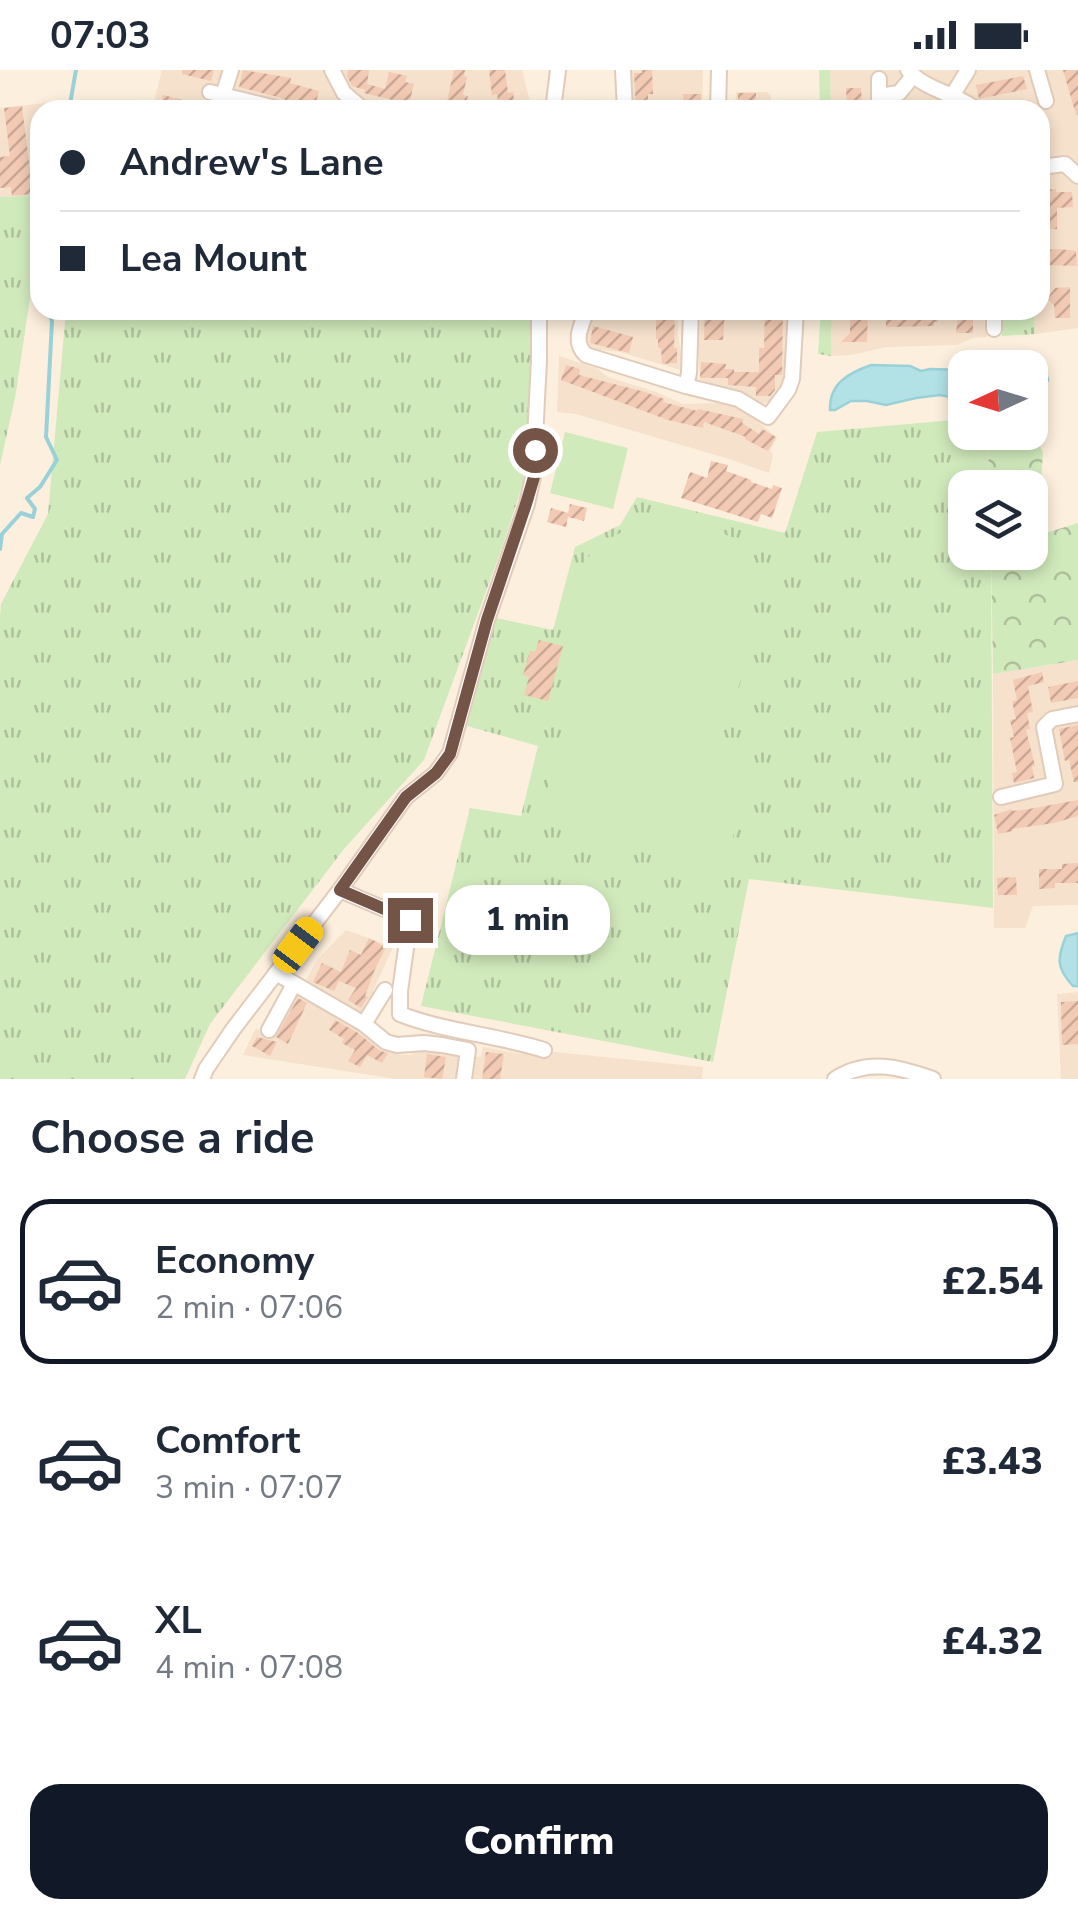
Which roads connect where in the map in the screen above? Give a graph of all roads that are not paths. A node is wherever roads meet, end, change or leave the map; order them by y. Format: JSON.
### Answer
{"nodes":[{"id":1,"x":231,"y":70,"type":"edge"},
{"id":2,"x":332,"y":70,"type":"edge"},
{"id":3,"x":558,"y":70,"type":"edge"},
{"id":4,"x":623,"y":70,"type":"edge"},
{"id":5,"x":719,"y":70,"type":"edge"},
{"id":6,"x":968,"y":70,"type":"edge"},
{"id":7,"x":1037,"y":70,"type":"edge"},
{"id":8,"x":911,"y":73,"type":"edge"},
{"id":9,"x":879,"y":79,"type":"dead end"},
{"id":10,"x":952,"y":96,"type":"junction"},
{"id":11,"x":245,"y":100,"type":"edge"},
{"id":12,"x":352,"y":100,"type":"edge"},
{"id":13,"x":554,"y":100,"type":"edge"},
{"id":14,"x":624,"y":100,"type":"edge"},
{"id":15,"x":718,"y":100,"type":"edge"},
{"id":16,"x":880,"y":100,"type":"edge"},
{"id":17,"x":886,"y":100,"type":"edge"},
{"id":18,"x":959,"y":100,"type":"edge"},
{"id":19,"x":1046,"y":100,"type":"edge"},
{"id":20,"x":1050,"y":166,"type":"edge"},
{"id":21,"x":1078,"y":176,"type":"edge"},
{"id":22,"x":538,"y":320,"type":"edge"},
{"id":23,"x":583,"y":320,"type":"edge"},
{"id":24,"x":691,"y":320,"type":"edge"},
{"id":25,"x":795,"y":320,"type":"edge"},
{"id":26,"x":994,"y":320,"type":"edge"},
{"id":27,"x":994,"y":329,"type":"dead end"},
{"id":28,"x":686,"y":386,"type":"junction"},
{"id":29,"x":1078,"y":714,"type":"edge"},
{"id":30,"x":1001,"y":797,"type":"dead end"},
{"id":31,"x":340,"y":890,"type":"junction"},
{"id":32,"x":276,"y":973,"type":"junction"},
{"id":33,"x":294,"y":984,"type":"junction"},
{"id":34,"x":384,"y":990,"type":"dead end"},
{"id":35,"x":364,"y":1024,"type":"junction"},
{"id":36,"x":269,"y":1030,"type":"dead end"},
{"id":37,"x":544,"y":1050,"type":"dead end"},
{"id":38,"x":202,"y":1079,"type":"edge"},
{"id":39,"x":464,"y":1079,"type":"edge"},
{"id":40,"x":835,"y":1079,"type":"edge"},
{"id":41,"x":933,"y":1079,"type":"edge"}],
"edges":[{"from":1,"to":11,"type":"street"},
{"from":2,"to":12,"type":"street"},
{"from":3,"to":13,"type":"street"},
{"from":4,"to":14,"type":"street"},
{"from":5,"to":15,"type":"street"},
{"from":6,"to":10,"type":"street"},
{"from":7,"to":19,"type":"street"},
{"from":8,"to":10,"type":"street"},
{"from":8,"to":17,"type":"street"},
{"from":9,"to":16,"type":"street"},
{"from":10,"to":18,"type":"street"},
{"from":20,"to":21,"type":"street"},
{"from":22,"to":31,"type":"street"},
{"from":23,"to":28,"type":"street"},
{"from":24,"to":28,"type":"street"},
{"from":25,"to":28,"type":"street"},
{"from":26,"to":27,"type":"street"},
{"from":29,"to":30,"type":"street"},
{"from":31,"to":32,"type":"street"},
{"from":31,"to":37,"type":"street"},
{"from":32,"to":33,"type":"street"},
{"from":32,"to":38,"type":"street"},
{"from":33,"to":35,"type":"street"},
{"from":33,"to":36,"type":"street"},
{"from":34,"to":35,"type":"street"},
{"from":35,"to":39,"type":"street"},
{"from":40,"to":41,"type":"street"}]}
